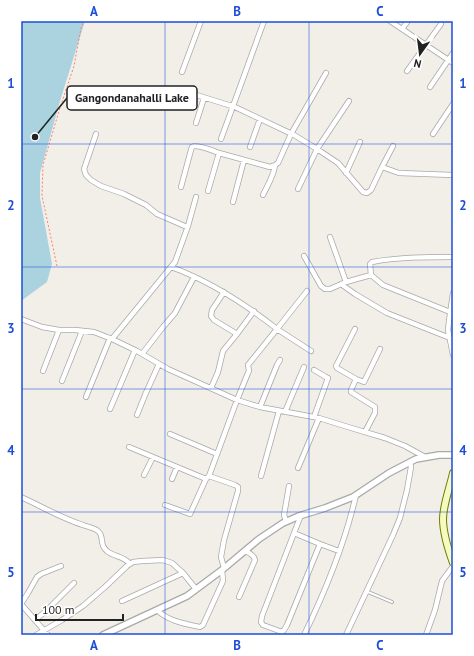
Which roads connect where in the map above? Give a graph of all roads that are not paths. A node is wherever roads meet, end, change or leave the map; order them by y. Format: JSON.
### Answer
{"nodes":[{"id":1,"x":201,"y":21,"type":"edge"},
{"id":2,"x":264,"y":21,"type":"edge"},
{"id":3,"x":390,"y":21,"type":"edge"},
{"id":4,"x":408,"y":21,"type":"edge"},
{"id":5,"x":441,"y":24,"type":"dead end"},
{"id":6,"x":402,"y":30,"type":"junction"},
{"id":7,"x":426,"y":45,"type":"junction"},
{"id":8,"x":453,"y":53,"type":"edge"},
{"id":9,"x":451,"y":62,"type":"edge"},
{"id":10,"x":407,"y":71,"type":"dead end"},
{"id":11,"x":182,"y":72,"type":"dead end"},
{"id":12,"x":326,"y":73,"type":"dead end"},
{"id":13,"x":430,"y":87,"type":"dead end"},
{"id":14,"x":190,"y":93,"type":"dead end"},
{"id":15,"x":204,"y":98,"type":"junction"},
{"id":16,"x":349,"y":101,"type":"dead end"},
{"id":17,"x":453,"y":104,"type":"edge"},
{"id":18,"x":232,"y":107,"type":"junction"},
{"id":19,"x":260,"y":119,"type":"junction"},
{"id":20,"x":196,"y":123,"type":"dead end"},
{"id":21,"x":96,"y":134,"type":"dead end"},
{"id":22,"x":291,"y":134,"type":"junction"},
{"id":23,"x":432,"y":134,"type":"dead end"},
{"id":24,"x":221,"y":138,"type":"dead end"},
{"id":25,"x":360,"y":142,"type":"dead end"},
{"id":26,"x":393,"y":146,"type":"dead end"},
{"id":27,"x":250,"y":147,"type":"dead end"},
{"id":28,"x":317,"y":149,"type":"junction"},
{"id":29,"x":218,"y":153,"type":"junction"},
{"id":30,"x":244,"y":160,"type":"junction"},
{"id":31,"x":275,"y":165,"type":"junction"},
{"id":32,"x":382,"y":167,"type":"junction"},
{"id":33,"x":346,"y":173,"type":"junction"},
{"id":34,"x":453,"y":175,"type":"edge"},
{"id":35,"x":181,"y":187,"type":"dead end"},
{"id":36,"x":298,"y":189,"type":"dead end"},
{"id":37,"x":208,"y":192,"type":"dead end"},
{"id":38,"x":263,"y":195,"type":"dead end"},
{"id":39,"x":196,"y":197,"type":"dead end"},
{"id":40,"x":233,"y":202,"type":"dead end"},
{"id":41,"x":187,"y":227,"type":"junction"},
{"id":42,"x":330,"y":237,"type":"dead end"},
{"id":43,"x":304,"y":256,"type":"dead end"},
{"id":44,"x":453,"y":257,"type":"edge"},
{"id":45,"x":171,"y":267,"type":"junction"},
{"id":46,"x":371,"y":275,"type":"junction"},
{"id":47,"x":194,"y":277,"type":"junction"},
{"id":48,"x":344,"y":283,"type":"junction"},
{"id":49,"x":307,"y":290,"type":"dead end"},
{"id":50,"x":224,"y":292,"type":"junction"},
{"id":51,"x":453,"y":293,"type":"edge"},
{"id":52,"x":254,"y":311,"type":"junction"},
{"id":53,"x":450,"y":312,"type":"junction"},
{"id":54,"x":21,"y":319,"type":"edge"},
{"id":55,"x":277,"y":329,"type":"junction"},
{"id":56,"x":355,"y":329,"type":"dead end"},
{"id":57,"x":59,"y":330,"type":"junction"},
{"id":58,"x":82,"y":331,"type":"junction"},
{"id":59,"x":237,"y":334,"type":"junction"},
{"id":60,"x":111,"y":338,"type":"junction"},
{"id":61,"x":450,"y":338,"type":"junction"},
{"id":62,"x":380,"y":349,"type":"dead end"},
{"id":63,"x":135,"y":350,"type":"junction"},
{"id":64,"x":311,"y":351,"type":"dead end"},
{"id":65,"x":142,"y":354,"type":"junction"},
{"id":66,"x":453,"y":355,"type":"edge"},
{"id":67,"x":280,"y":360,"type":"dead end"},
{"id":68,"x":159,"y":364,"type":"junction"},
{"id":69,"x":304,"y":367,"type":"dead end"},
{"id":70,"x":314,"y":370,"type":"dead end"},
{"id":71,"x":43,"y":371,"type":"dead end"},
{"id":72,"x":356,"y":379,"type":"junction"},
{"id":73,"x":62,"y":381,"type":"dead end"},
{"id":74,"x":211,"y":388,"type":"junction"},
{"id":75,"x":86,"y":397,"type":"dead end"},
{"id":76,"x":237,"y":400,"type":"junction"},
{"id":77,"x":260,"y":407,"type":"junction"},
{"id":78,"x":110,"y":409,"type":"dead end"},
{"id":79,"x":279,"y":410,"type":"junction"},
{"id":80,"x":286,"y":412,"type":"junction"},
{"id":81,"x":137,"y":415,"type":"dead end"},
{"id":82,"x":317,"y":417,"type":"junction"},
{"id":83,"x":365,"y":432,"type":"junction"},
{"id":84,"x":170,"y":434,"type":"dead end"},
{"id":85,"x":129,"y":447,"type":"dead end"},
{"id":86,"x":217,"y":454,"type":"junction"},
{"id":87,"x":453,"y":455,"type":"edge"},
{"id":88,"x":152,"y":457,"type":"junction"},
{"id":89,"x":426,"y":457,"type":"junction"},
{"id":90,"x":410,"y":462,"type":"junction"},
{"id":91,"x":177,"y":467,"type":"junction"},
{"id":92,"x":298,"y":468,"type":"dead end"},
{"id":93,"x":453,"y":473,"type":"edge"},
{"id":94,"x":144,"y":475,"type":"dead end"},
{"id":95,"x":261,"y":476,"type":"dead end"},
{"id":96,"x":208,"y":478,"type":"junction"},
{"id":97,"x":172,"y":479,"type":"dead end"},
{"id":98,"x":289,"y":486,"type":"dead end"},
{"id":99,"x":356,"y":494,"type":"junction"},
{"id":100,"x":21,"y":497,"type":"edge"},
{"id":101,"x":165,"y":505,"type":"dead end"},
{"id":102,"x":301,"y":515,"type":"junction"},
{"id":103,"x":286,"y":521,"type":"junction"},
{"id":104,"x":294,"y":533,"type":"junction"},
{"id":105,"x":320,"y":544,"type":"junction"},
{"id":106,"x":245,"y":551,"type":"junction"},
{"id":107,"x":339,"y":551,"type":"junction"},
{"id":108,"x":130,"y":564,"type":"junction"},
{"id":109,"x":453,"y":564,"type":"edge"},
{"id":110,"x":61,"y":566,"type":"dead end"},
{"id":111,"x":223,"y":569,"type":"junction"},
{"id":112,"x":183,"y":573,"type":"junction"},
{"id":113,"x":74,"y":583,"type":"dead end"},
{"id":114,"x":196,"y":589,"type":"junction"},
{"id":115,"x":366,"y":592,"type":"junction"},
{"id":116,"x":239,"y":598,"type":"dead end"},
{"id":117,"x":122,"y":601,"type":"dead end"},
{"id":118,"x":392,"y":602,"type":"dead end"},
{"id":119,"x":21,"y":604,"type":"edge"},
{"id":120,"x":156,"y":610,"type":"junction"},
{"id":121,"x":35,"y":620,"type":"junction"},
{"id":122,"x":44,"y":630,"type":"junction"},
{"id":123,"x":36,"y":635,"type":"edge"},
{"id":124,"x":48,"y":635,"type":"edge"},
{"id":125,"x":105,"y":635,"type":"edge"},
{"id":126,"x":304,"y":635,"type":"edge"},
{"id":127,"x":346,"y":635,"type":"edge"},
{"id":128,"x":426,"y":635,"type":"edge"}],
"edges":[{"from":1,"to":11,"type":"street"},
{"from":2,"to":18,"type":"street"},
{"from":3,"to":6,"type":"street"},
{"from":4,"to":6,"type":"street"},
{"from":5,"to":7,"type":"street"},
{"from":6,"to":7,"type":"street"},
{"from":7,"to":9,"type":"street"},
{"from":7,"to":10,"type":"street"},
{"from":8,"to":9,"type":"street"},
{"from":9,"to":13,"type":"street"},
{"from":12,"to":22,"type":"street"},
{"from":14,"to":15,"type":"street"},
{"from":15,"to":18,"type":"street"},
{"from":15,"to":20,"type":"street"},
{"from":16,"to":28,"type":"street"},
{"from":17,"to":23,"type":"street"},
{"from":18,"to":19,"type":"street"},
{"from":18,"to":24,"type":"street"},
{"from":19,"to":22,"type":"street"},
{"from":19,"to":27,"type":"street"},
{"from":21,"to":41,"type":"street"},
{"from":22,"to":28,"type":"street"},
{"from":22,"to":31,"type":"street"},
{"from":25,"to":33,"type":"street"},
{"from":26,"to":32,"type":"street"},
{"from":28,"to":33,"type":"street"},
{"from":28,"to":36,"type":"street"},
{"from":29,"to":30,"type":"street"},
{"from":29,"to":35,"type":"street"},
{"from":29,"to":37,"type":"street"},
{"from":30,"to":31,"type":"street"},
{"from":30,"to":40,"type":"street"},
{"from":31,"to":38,"type":"street"},
{"from":32,"to":33,"type":"street"},
{"from":32,"to":34,"type":"street"},
{"from":39,"to":41,"type":"street"},
{"from":41,"to":45,"type":"street"},
{"from":42,"to":48,"type":"street"},
{"from":43,"to":48,"type":"street"},
{"from":44,"to":46,"type":"street"},
{"from":45,"to":47,"type":"street"},
{"from":45,"to":60,"type":"street"},
{"from":46,"to":48,"type":"street"},
{"from":46,"to":53,"type":"street"},
{"from":47,"to":50,"type":"street"},
{"from":47,"to":65,"type":"street"},
{"from":48,"to":61,"type":"street"},
{"from":49,"to":55,"type":"street"},
{"from":50,"to":52,"type":"street"},
{"from":50,"to":59,"type":"street"},
{"from":51,"to":53,"type":"street"},
{"from":52,"to":55,"type":"street"},
{"from":52,"to":59,"type":"street"},
{"from":53,"to":61,"type":"street"},
{"from":54,"to":57,"type":"street"},
{"from":55,"to":64,"type":"street"},
{"from":55,"to":76,"type":"street"},
{"from":56,"to":72,"type":"street"},
{"from":57,"to":58,"type":"street"},
{"from":57,"to":71,"type":"street"},
{"from":58,"to":60,"type":"street"},
{"from":58,"to":73,"type":"street"},
{"from":59,"to":74,"type":"street"},
{"from":60,"to":63,"type":"street"},
{"from":60,"to":75,"type":"street"},
{"from":61,"to":66,"type":"street"},
{"from":62,"to":72,"type":"street"},
{"from":63,"to":65,"type":"street"},
{"from":63,"to":78,"type":"street"},
{"from":65,"to":68,"type":"street"},
{"from":67,"to":77,"type":"street"},
{"from":68,"to":74,"type":"street"},
{"from":68,"to":81,"type":"street"},
{"from":69,"to":80,"type":"street"},
{"from":70,"to":82,"type":"street"},
{"from":72,"to":83,"type":"street"},
{"from":74,"to":76,"type":"street"},
{"from":76,"to":77,"type":"street"},
{"from":76,"to":86,"type":"street"},
{"from":77,"to":79,"type":"street"},
{"from":79,"to":80,"type":"street"},
{"from":79,"to":95,"type":"street"},
{"from":80,"to":82,"type":"street"},
{"from":82,"to":83,"type":"street"},
{"from":82,"to":92,"type":"street"},
{"from":83,"to":89,"type":"street"},
{"from":84,"to":86,"type":"street"},
{"from":85,"to":88,"type":"street"},
{"from":86,"to":96,"type":"street"},
{"from":87,"to":89,"type":"street"},
{"from":88,"to":91,"type":"street"},
{"from":88,"to":94,"type":"street"},
{"from":89,"to":90,"type":"street"},
{"from":90,"to":99,"type":"street"},
{"from":90,"to":115,"type":"street"},
{"from":91,"to":96,"type":"street"},
{"from":91,"to":97,"type":"street"},
{"from":93,"to":109,"type":"main road"},
{"from":96,"to":101,"type":"street"},
{"from":96,"to":111,"type":"street"},
{"from":98,"to":103,"type":"street"},
{"from":99,"to":102,"type":"street"},
{"from":99,"to":107,"type":"street"},
{"from":100,"to":108,"type":"street"},
{"from":102,"to":103,"type":"street"},
{"from":102,"to":104,"type":"street"},
{"from":103,"to":106,"type":"street"},
{"from":104,"to":105,"type":"street"},
{"from":104,"to":105,"type":"street"},
{"from":105,"to":107,"type":"street"},
{"from":106,"to":111,"type":"street"},
{"from":106,"to":116,"type":"street"},
{"from":107,"to":126,"type":"street"},
{"from":108,"to":112,"type":"street"},
{"from":108,"to":122,"type":"street"},
{"from":109,"to":128,"type":"street"},
{"from":110,"to":119,"type":"street"},
{"from":111,"to":114,"type":"street"},
{"from":111,"to":120,"type":"street"},
{"from":112,"to":114,"type":"street"},
{"from":112,"to":117,"type":"street"},
{"from":113,"to":121,"type":"street"},
{"from":114,"to":120,"type":"street"},
{"from":115,"to":118,"type":"lane"},
{"from":115,"to":127,"type":"street"},
{"from":119,"to":121,"type":"street"},
{"from":120,"to":125,"type":"street"},
{"from":121,"to":122,"type":"street"},
{"from":122,"to":123,"type":"street"},
{"from":122,"to":124,"type":"street"}]}
